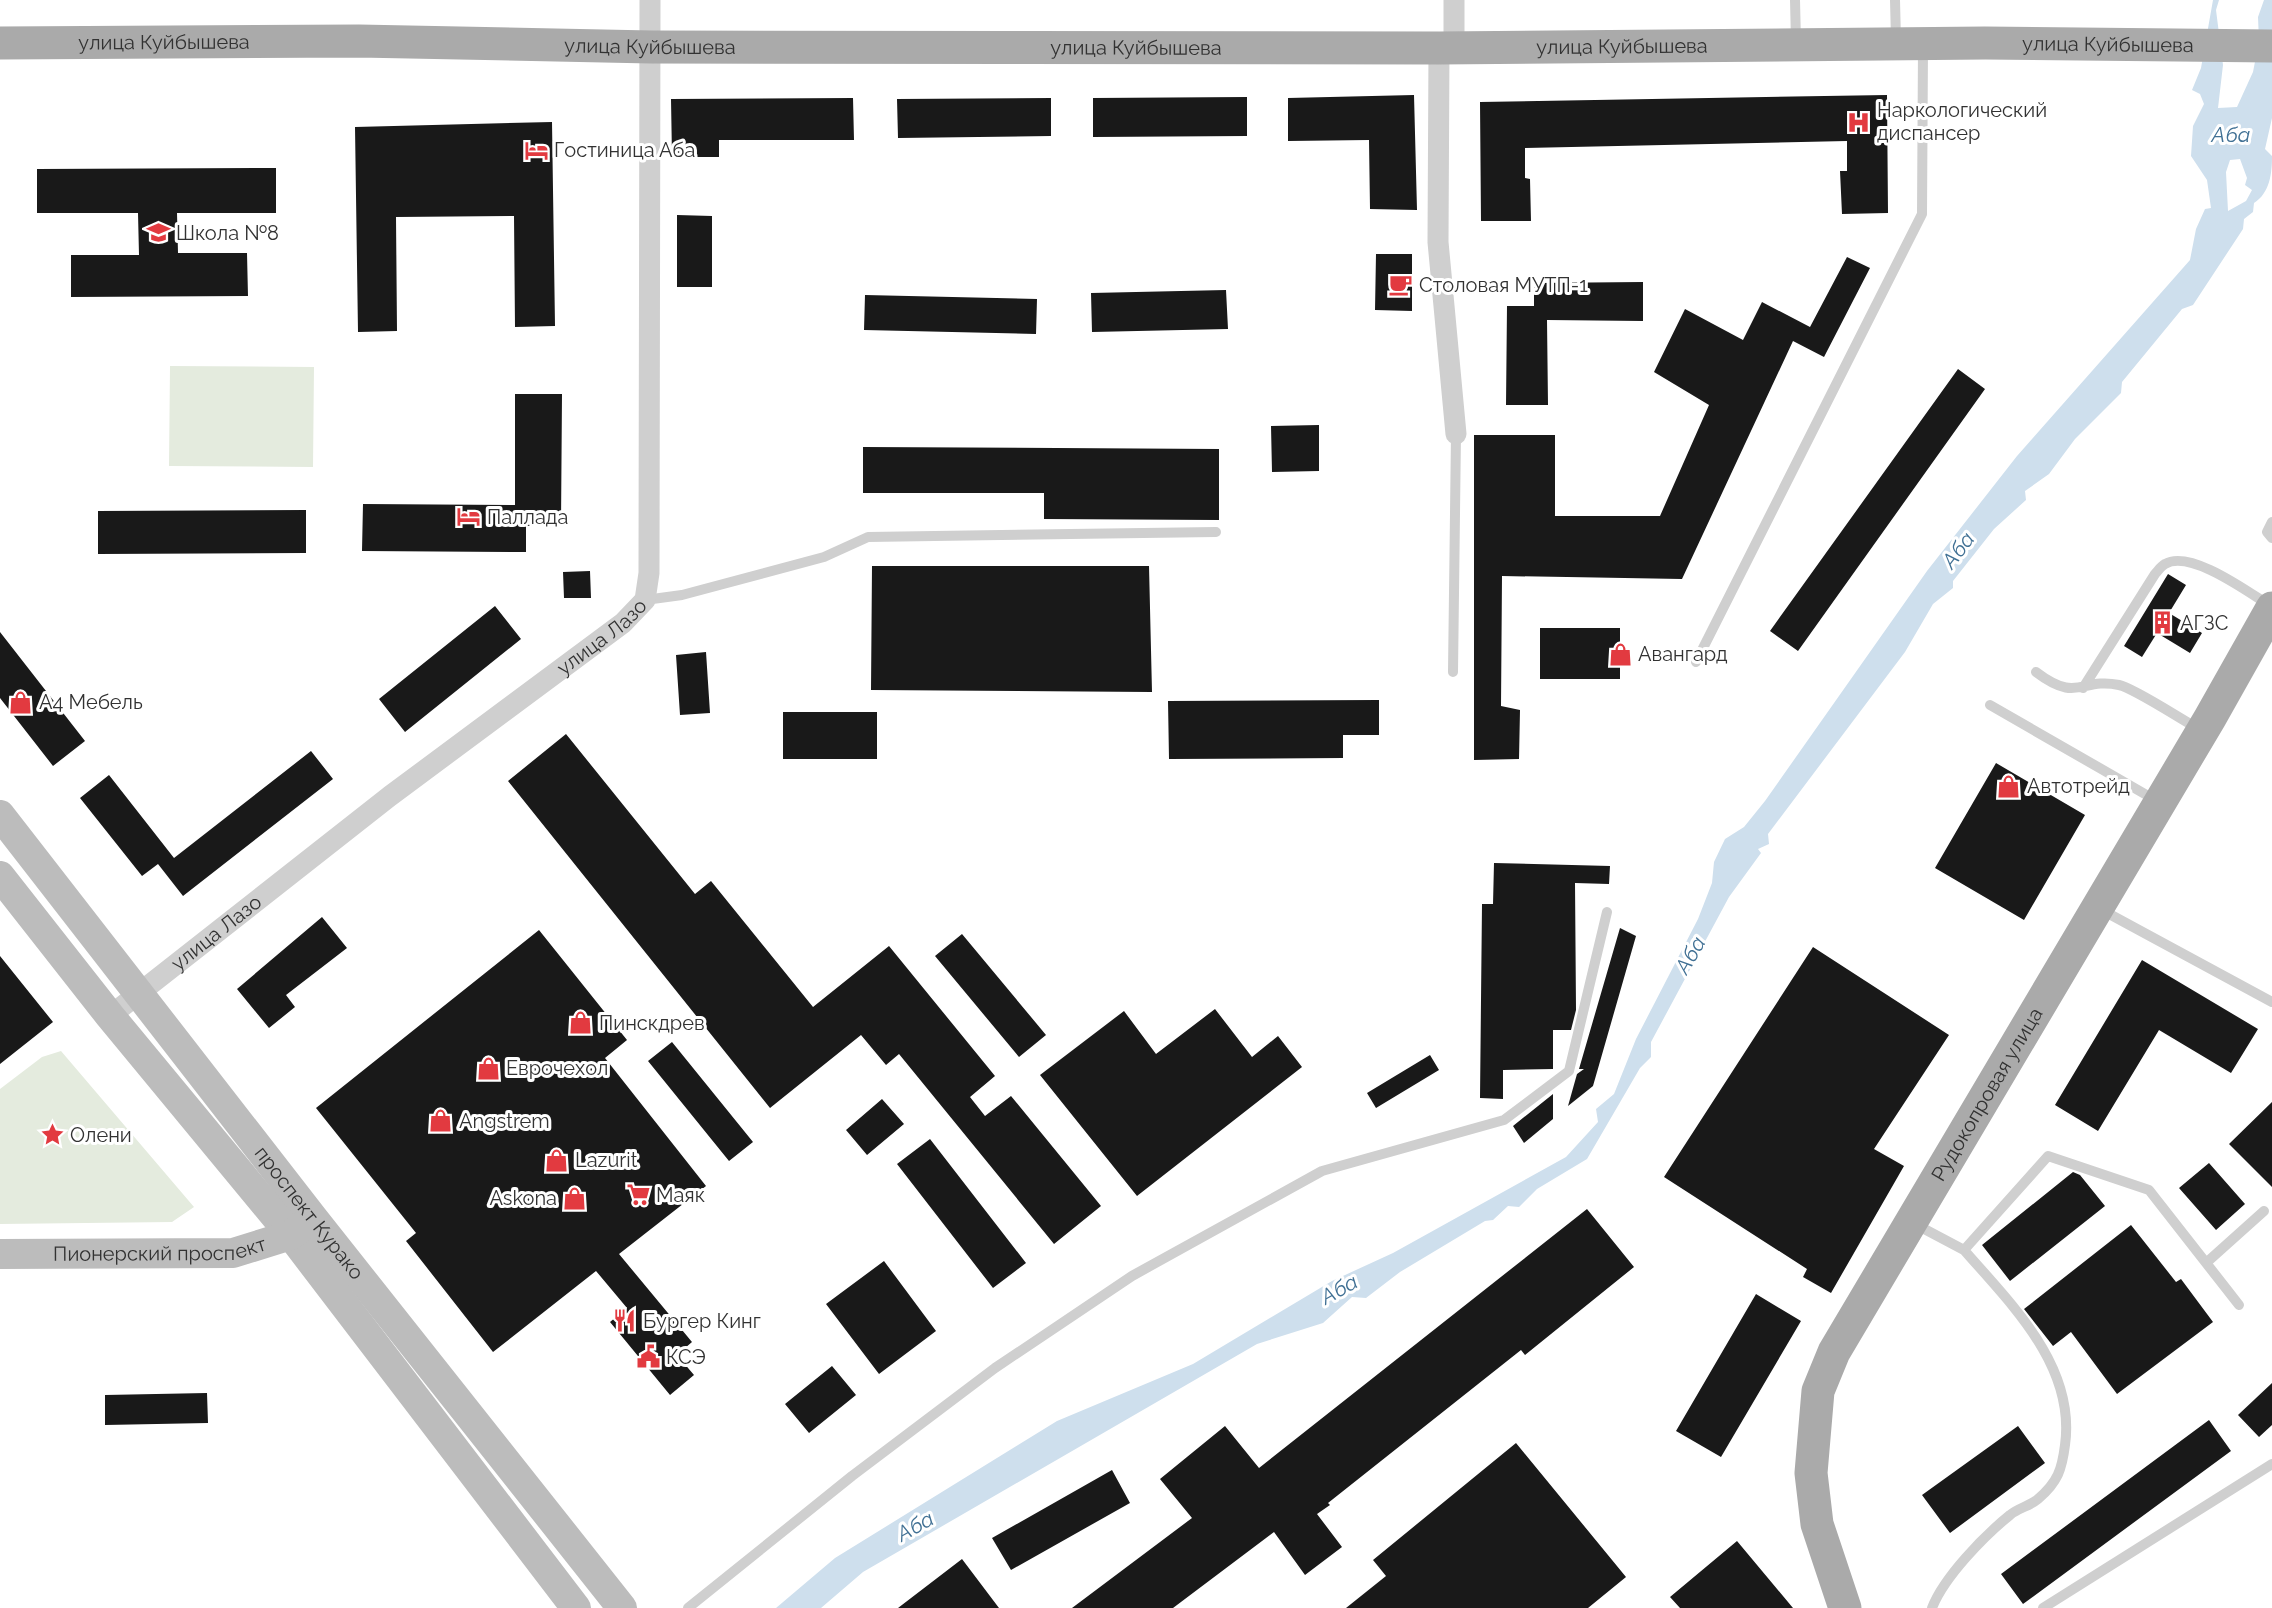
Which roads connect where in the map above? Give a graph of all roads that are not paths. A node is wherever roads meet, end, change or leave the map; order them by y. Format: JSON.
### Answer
{"nodes":[{"id":1,"x":650,"y":0,"type":"edge"},
{"id":2,"x":1454,"y":0,"type":"edge"},
{"id":3,"x":1796,"y":0,"type":"edge"},
{"id":4,"x":1895,"y":0,"type":"edge"},
{"id":5,"x":0,"y":43,"type":"edge"},
{"id":6,"x":1796,"y":44,"type":"junction"},
{"id":7,"x":1909,"y":44,"type":"junction"},
{"id":8,"x":2272,"y":46,"type":"edge"},
{"id":9,"x":651,"y":47,"type":"junction"},
{"id":10,"x":1447,"y":48,"type":"junction"},
{"id":11,"x":1456,"y":434,"type":"joint"},
{"id":12,"x":2272,"y":522,"type":"edge"},
{"id":13,"x":1216,"y":532,"type":"dead end"},
{"id":14,"x":2272,"y":538,"type":"edge"},
{"id":15,"x":645,"y":600,"type":"junction"},
{"id":16,"x":2272,"y":608,"type":"edge"},
{"id":17,"x":1696,"y":662,"type":"dead end"},
{"id":18,"x":1453,"y":672,"type":"dead end"},
{"id":19,"x":2036,"y":672,"type":"dead end"},
{"id":20,"x":2084,"y":688,"type":"junction"},
{"id":21,"x":1990,"y":705,"type":"dead end"},
{"id":22,"x":2202,"y":731,"type":"junction"},
{"id":23,"x":2160,"y":803,"type":"junction"},
{"id":24,"x":0,"y":815,"type":"edge"},
{"id":25,"x":0,"y":876,"type":"edge"},
{"id":26,"x":2097,"y":907,"type":"junction"},
{"id":27,"x":1607,"y":912,"type":"dead end"},
{"id":28,"x":138,"y":994,"type":"junction"},
{"id":29,"x":2272,"y":1002,"type":"edge"},
{"id":30,"x":110,"y":1016,"type":"junction"},
{"id":31,"x":2264,"y":1211,"type":"dead end"},
{"id":32,"x":1910,"y":1221,"type":"junction"},
{"id":33,"x":302,"y":1226,"type":"junction"},
{"id":34,"x":1964,"y":1250,"type":"junction"},
{"id":35,"x":0,"y":1254,"type":"edge"},
{"id":36,"x":2206,"y":1263,"type":"junction"},
{"id":37,"x":2239,"y":1305,"type":"dead end"},
{"id":38,"x":2272,"y":1464,"type":"edge"},
{"id":39,"x":576,"y":1608,"type":"edge"},
{"id":40,"x":622,"y":1608,"type":"edge"},
{"id":41,"x":688,"y":1608,"type":"edge"},
{"id":42,"x":1845,"y":1608,"type":"edge"},
{"id":43,"x":1932,"y":1608,"type":"edge"},
{"id":44,"x":2043,"y":1608,"type":"edge"}],
"edges":[{"from":1,"to":9,"type":"street","name":"улица Лазо"},
{"from":2,"to":10,"type":"street"},
{"from":3,"to":6,"type":"lane"},
{"from":4,"to":7,"type":"lane"},
{"from":5,"to":9,"type":"main road","name":"улица Куйбышева"},
{"from":6,"to":7,"type":"main road","name":"улица Куйбышева"},
{"from":6,"to":10,"type":"main road","name":"улица Куйбышева"},
{"from":7,"to":8,"type":"main road","name":"улица Куйбышева"},
{"from":7,"to":17,"type":"lane"},
{"from":9,"to":10,"type":"main road","name":"улица Куйбышева"},
{"from":9,"to":15,"type":"street","name":"улица Лазо"},
{"from":10,"to":11,"type":"street"},
{"from":11,"to":18,"type":"lane"},
{"from":12,"to":14,"type":"lane"},
{"from":13,"to":15,"type":"lane"},
{"from":15,"to":28,"type":"street","name":"улица Лазо"},
{"from":16,"to":20,"type":"lane"},
{"from":16,"to":22,"type":"main road","name":"Рудокопровая улица"},
{"from":19,"to":20,"type":"lane"},
{"from":20,"to":22,"type":"lane"},
{"from":21,"to":23,"type":"lane"},
{"from":22,"to":23,"type":"main road","name":"Рудокопровая улица"},
{"from":23,"to":26,"type":"main road","name":"Рудокопровая улица"},
{"from":24,"to":28,"type":"main road","name":"проспект Курако"},
{"from":25,"to":30,"type":"main road","name":"проспект Курако"},
{"from":26,"to":29,"type":"lane"},
{"from":26,"to":32,"type":"main road","name":"Рудокопровая улица"},
{"from":27,"to":41,"type":"lane"},
{"from":28,"to":30,"type":"street","name":"улица Лазо"},
{"from":28,"to":33,"type":"main road","name":"проспект Курако"},
{"from":30,"to":33,"type":"main road","name":"проспект Курако"},
{"from":31,"to":36,"type":"lane"},
{"from":32,"to":34,"type":"lane"},
{"from":32,"to":42,"type":"main road","name":"Рудокопровая улица"},
{"from":33,"to":35,"type":"main road","name":"Пионерский проспект"},
{"from":33,"to":39,"type":"main road","name":"проспект Курако"},
{"from":33,"to":40,"type":"main road","name":"проспект Курако"},
{"from":34,"to":36,"type":"lane"},
{"from":34,"to":43,"type":"lane"},
{"from":36,"to":37,"type":"lane"},
{"from":38,"to":44,"type":"lane"}]}
